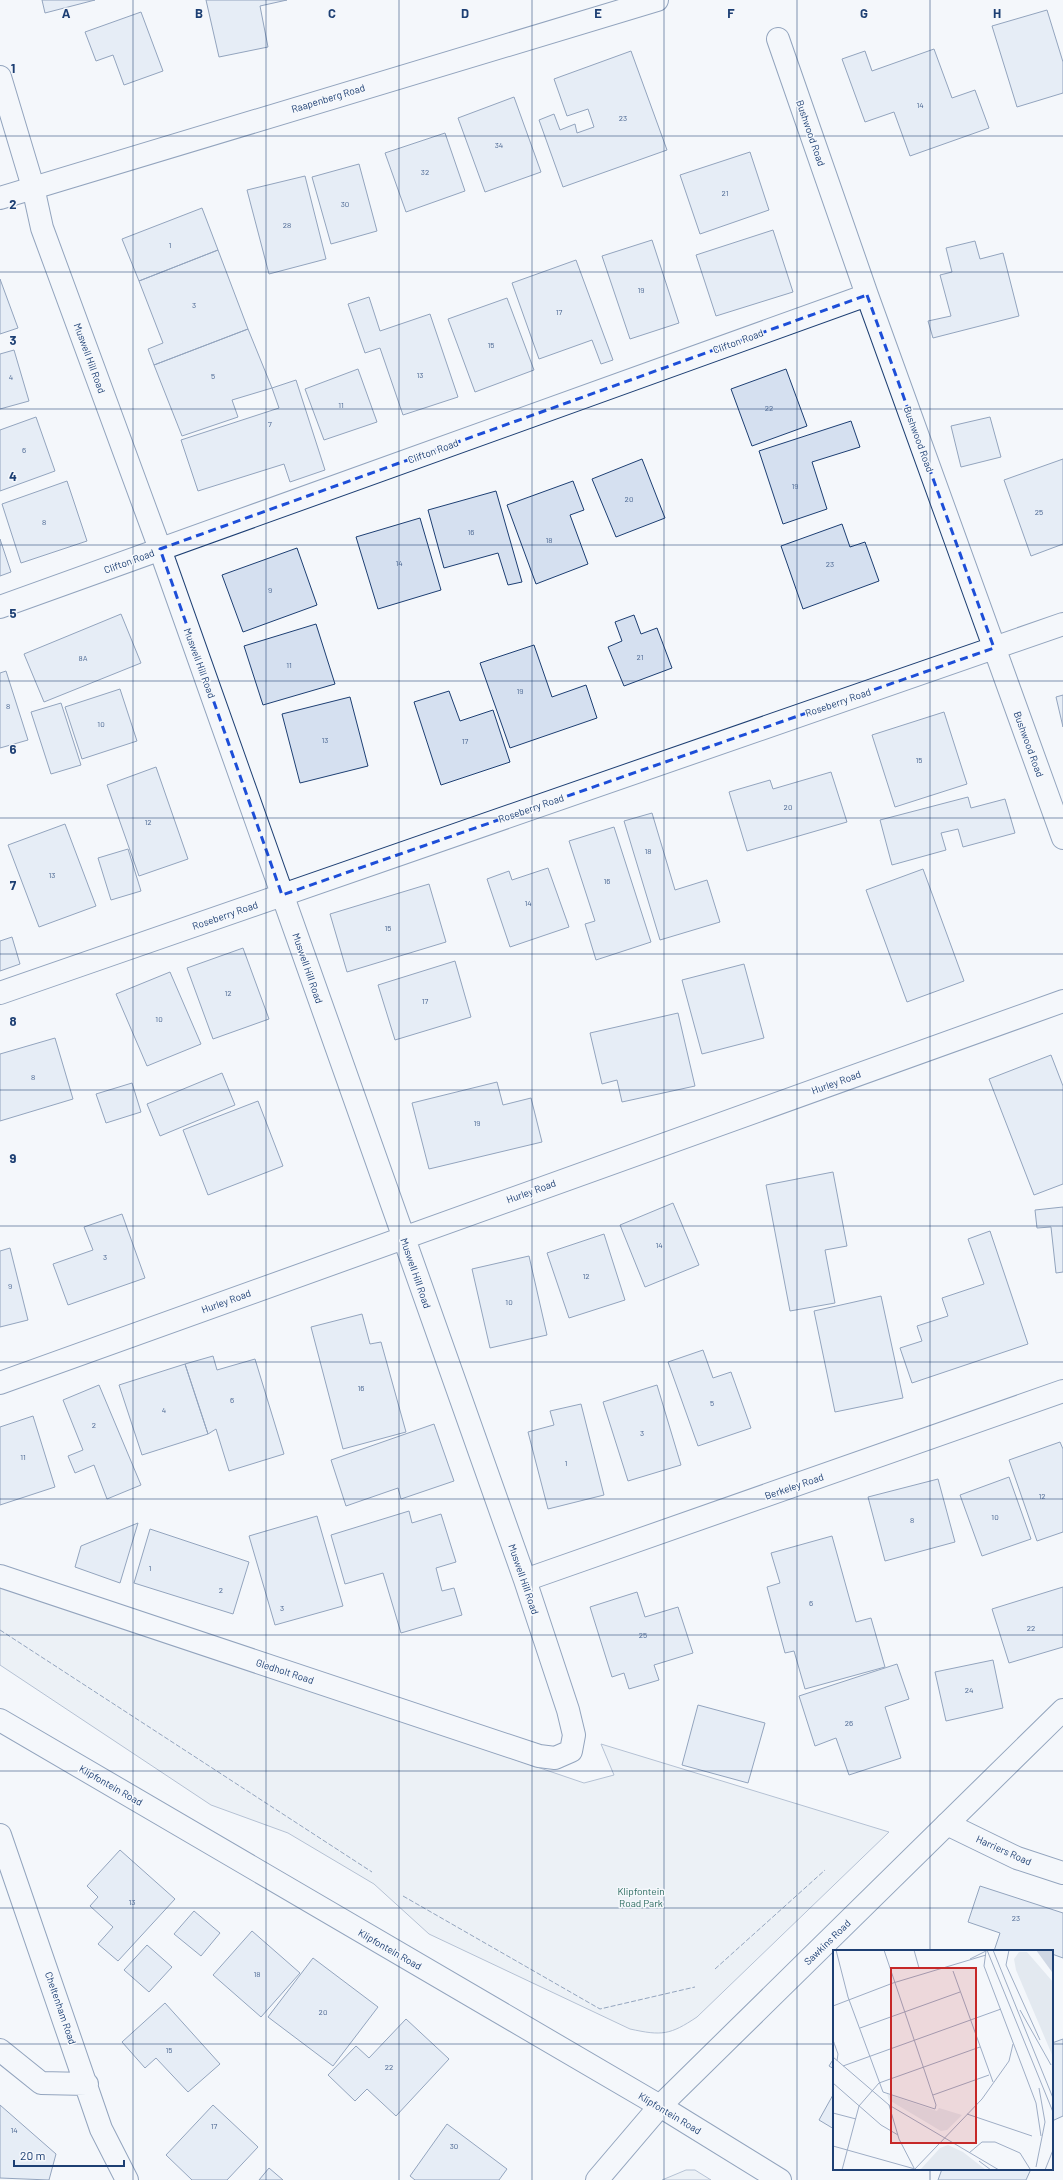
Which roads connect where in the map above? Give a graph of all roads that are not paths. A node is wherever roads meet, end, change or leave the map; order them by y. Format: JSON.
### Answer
{"nodes":[{"id":1,"x":657,"y":0,"type":"edge"},
{"id":2,"x":778,"y":39,"type":"dead end"},
{"id":3,"x":0,"y":76,"type":"edge"},
{"id":4,"x":33,"y":187,"type":"junction"},
{"id":5,"x":0,"y":198,"type":"edge"},
{"id":6,"x":867,"y":295,"type":"junction"},
{"id":7,"x":160,"y":550,"type":"junction"},
{"id":8,"x":0,"y":607,"type":"edge"},
{"id":9,"x":1063,"y":624,"type":"edge"},
{"id":10,"x":994,"y":648,"type":"junction"},
{"id":11,"x":1063,"y":838,"type":"edge"},
{"id":12,"x":282,"y":895,"type":"junction"},
{"id":13,"x":0,"y":993,"type":"edge"},
{"id":14,"x":1063,"y":1001,"type":"edge"},
{"id":15,"x":403,"y":1237,"type":"junction"},
{"id":16,"x":0,"y":1383,"type":"edge"},
{"id":17,"x":1063,"y":1391,"type":"edge"},
{"id":18,"x":0,"y":1576,"type":"edge"},
{"id":19,"x":525,"y":1580,"type":"junction"},
{"id":20,"x":1063,"y":1710,"type":"edge"},
{"id":21,"x":0,"y":1720,"type":"edge"},
{"id":22,"x":571,"y":1751,"type":"joint"},
{"id":23,"x":947,"y":1824,"type":"junction"},
{"id":24,"x":0,"y":1835,"type":"edge"},
{"id":25,"x":1063,"y":1873,"type":"edge"},
{"id":26,"x":0,"y":2050,"type":"edge"},
{"id":27,"x":87,"y":2084,"type":"junction"},
{"id":28,"x":660,"y":2106,"type":"junction"},
{"id":29,"x":127,"y":2180,"type":"edge"},
{"id":30,"x":597,"y":2180,"type":"edge"},
{"id":31,"x":780,"y":2180,"type":"edge"}],
"edges":[{"from":1,"to":4,"type":"street","name":"Raapenberg Road"},
{"from":2,"to":6,"type":"street","name":"Bushwood Road"},
{"from":3,"to":4,"type":"street","name":"Muswell Hill Road"},
{"from":4,"to":5,"type":"street","name":"Raapenberg Road"},
{"from":4,"to":7,"type":"street","name":"Muswell Hill Road"},
{"from":6,"to":7,"type":"street","name":"Clifton Road"},
{"from":6,"to":10,"type":"street","name":"Bushwood Road"},
{"from":7,"to":8,"type":"street","name":"Clifton Road"},
{"from":7,"to":12,"type":"street","name":"Muswell Hill Road"},
{"from":9,"to":10,"type":"street","name":"Roseberry Road"},
{"from":10,"to":11,"type":"street","name":"Bushwood Road"},
{"from":10,"to":12,"type":"street","name":"Roseberry Road"},
{"from":12,"to":13,"type":"street","name":"Roseberry Road"},
{"from":12,"to":15,"type":"street","name":"Muswell Hill Road"},
{"from":14,"to":15,"type":"street","name":"Hurley Road"},
{"from":15,"to":16,"type":"street","name":"Hurley Road"},
{"from":15,"to":19,"type":"street","name":"Muswell Hill Road"},
{"from":17,"to":19,"type":"street","name":"Berkeley Road"},
{"from":18,"to":22,"type":"street","name":"Gledholt Road"},
{"from":19,"to":22,"type":"street","name":"Muswell Hill Road"},
{"from":20,"to":23,"type":"street","name":"Sawkins Road"},
{"from":21,"to":28,"type":"street","name":"Klipfontein Road"},
{"from":23,"to":25,"type":"street","name":"Harriers Road"},
{"from":23,"to":28,"type":"street","name":"Sawkins Road"},
{"from":24,"to":27,"type":"street","name":"Cheltenham Road"},
{"from":26,"to":27,"type":"street"},
{"from":27,"to":29,"type":"street","name":"Cheltenham Road"},
{"from":28,"to":30,"type":"street","name":"Sawkins Road"},
{"from":28,"to":31,"type":"street","name":"Klipfontein Road"}]}
